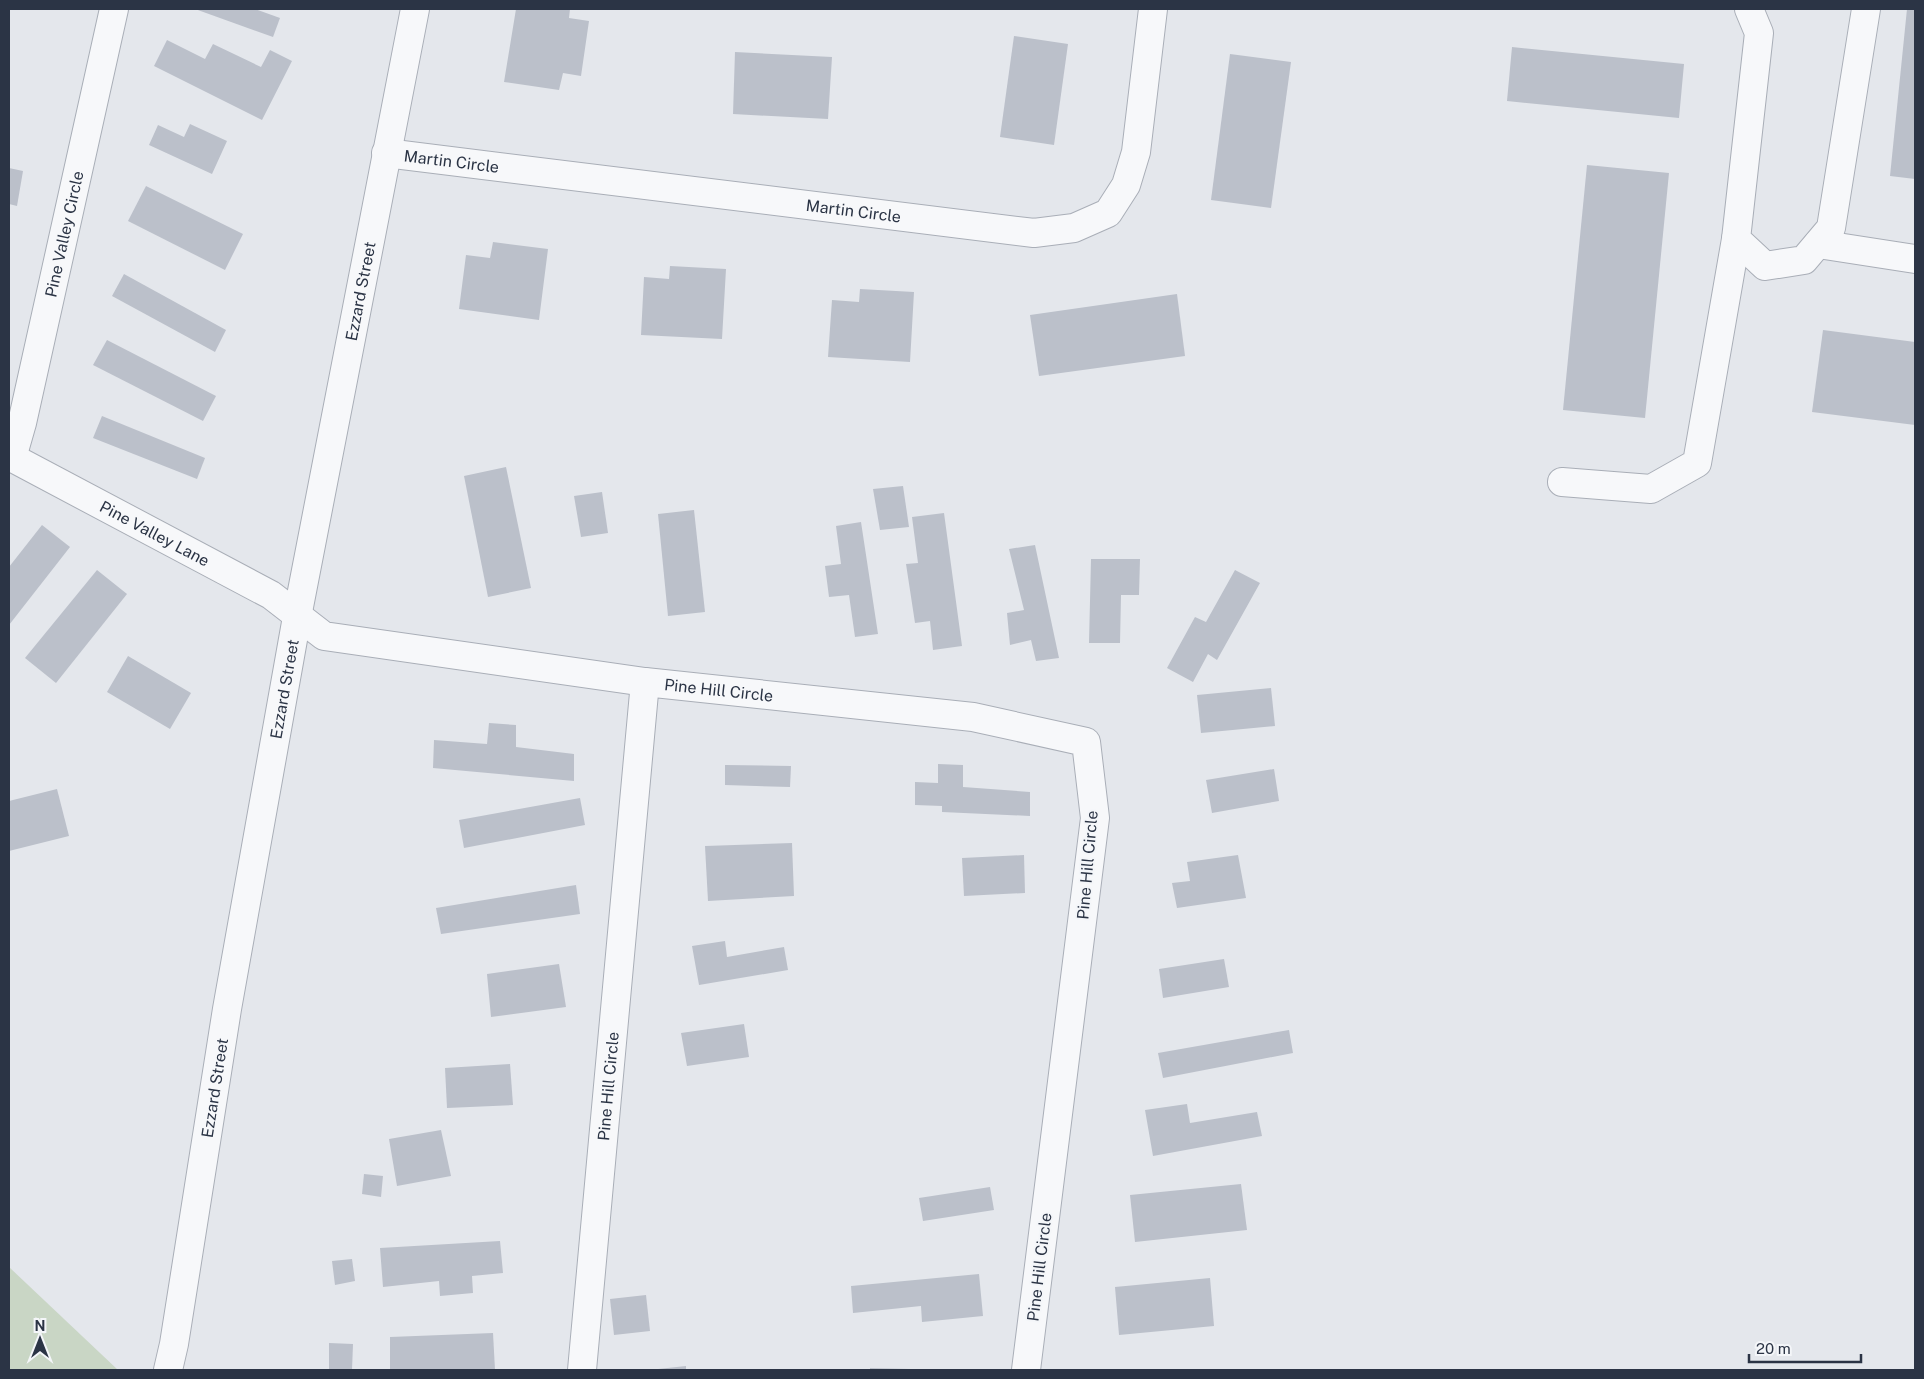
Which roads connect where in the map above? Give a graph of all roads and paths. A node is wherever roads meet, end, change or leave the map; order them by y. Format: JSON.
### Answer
{"nodes":[{"id":1,"x":114,"y":9,"type":"edge"},
{"id":2,"x":415,"y":9,"type":"edge"},
{"id":3,"x":1153,"y":9,"type":"edge"},
{"id":4,"x":1749,"y":9,"type":"edge"},
{"id":5,"x":1866,"y":9,"type":"edge"},
{"id":6,"x":386,"y":153,"type":"junction"},
{"id":7,"x":1736,"y":239,"type":"junction"},
{"id":8,"x":1818,"y":244,"type":"junction"},
{"id":9,"x":1915,"y":259,"type":"edge"},
{"id":10,"x":10,"y":457,"type":"edge"},
{"id":11,"x":1562,"y":482,"type":"dead end"},
{"id":12,"x":297,"y":616,"type":"junction"},
{"id":13,"x":645,"y":682,"type":"junction"},
{"id":14,"x":168,"y":1370,"type":"edge"},
{"id":15,"x":582,"y":1370,"type":"edge"},
{"id":16,"x":1026,"y":1370,"type":"edge"}],
"edges":[{"from":1,"to":10,"type":"street","name":"Pine Valley Circle"},
{"from":2,"to":6,"type":"street","name":"Ezzard Street"},
{"from":3,"to":6,"type":"street","name":"Martin Circle"},
{"from":4,"to":7,"type":"street"},
{"from":5,"to":8,"type":"street"},
{"from":6,"to":12,"type":"street","name":"Ezzard Street"},
{"from":7,"to":8,"type":"street"},
{"from":7,"to":11,"type":"street"},
{"from":8,"to":9,"type":"street"},
{"from":10,"to":12,"type":"street","name":"Pine Valley Lane"},
{"from":12,"to":13,"type":"street","name":"Pine Hill Circle"},
{"from":12,"to":14,"type":"street","name":"Ezzard Street"},
{"from":13,"to":15,"type":"street","name":"Pine Hill Circle"},
{"from":13,"to":16,"type":"street","name":"Pine Hill Circle"}]}
